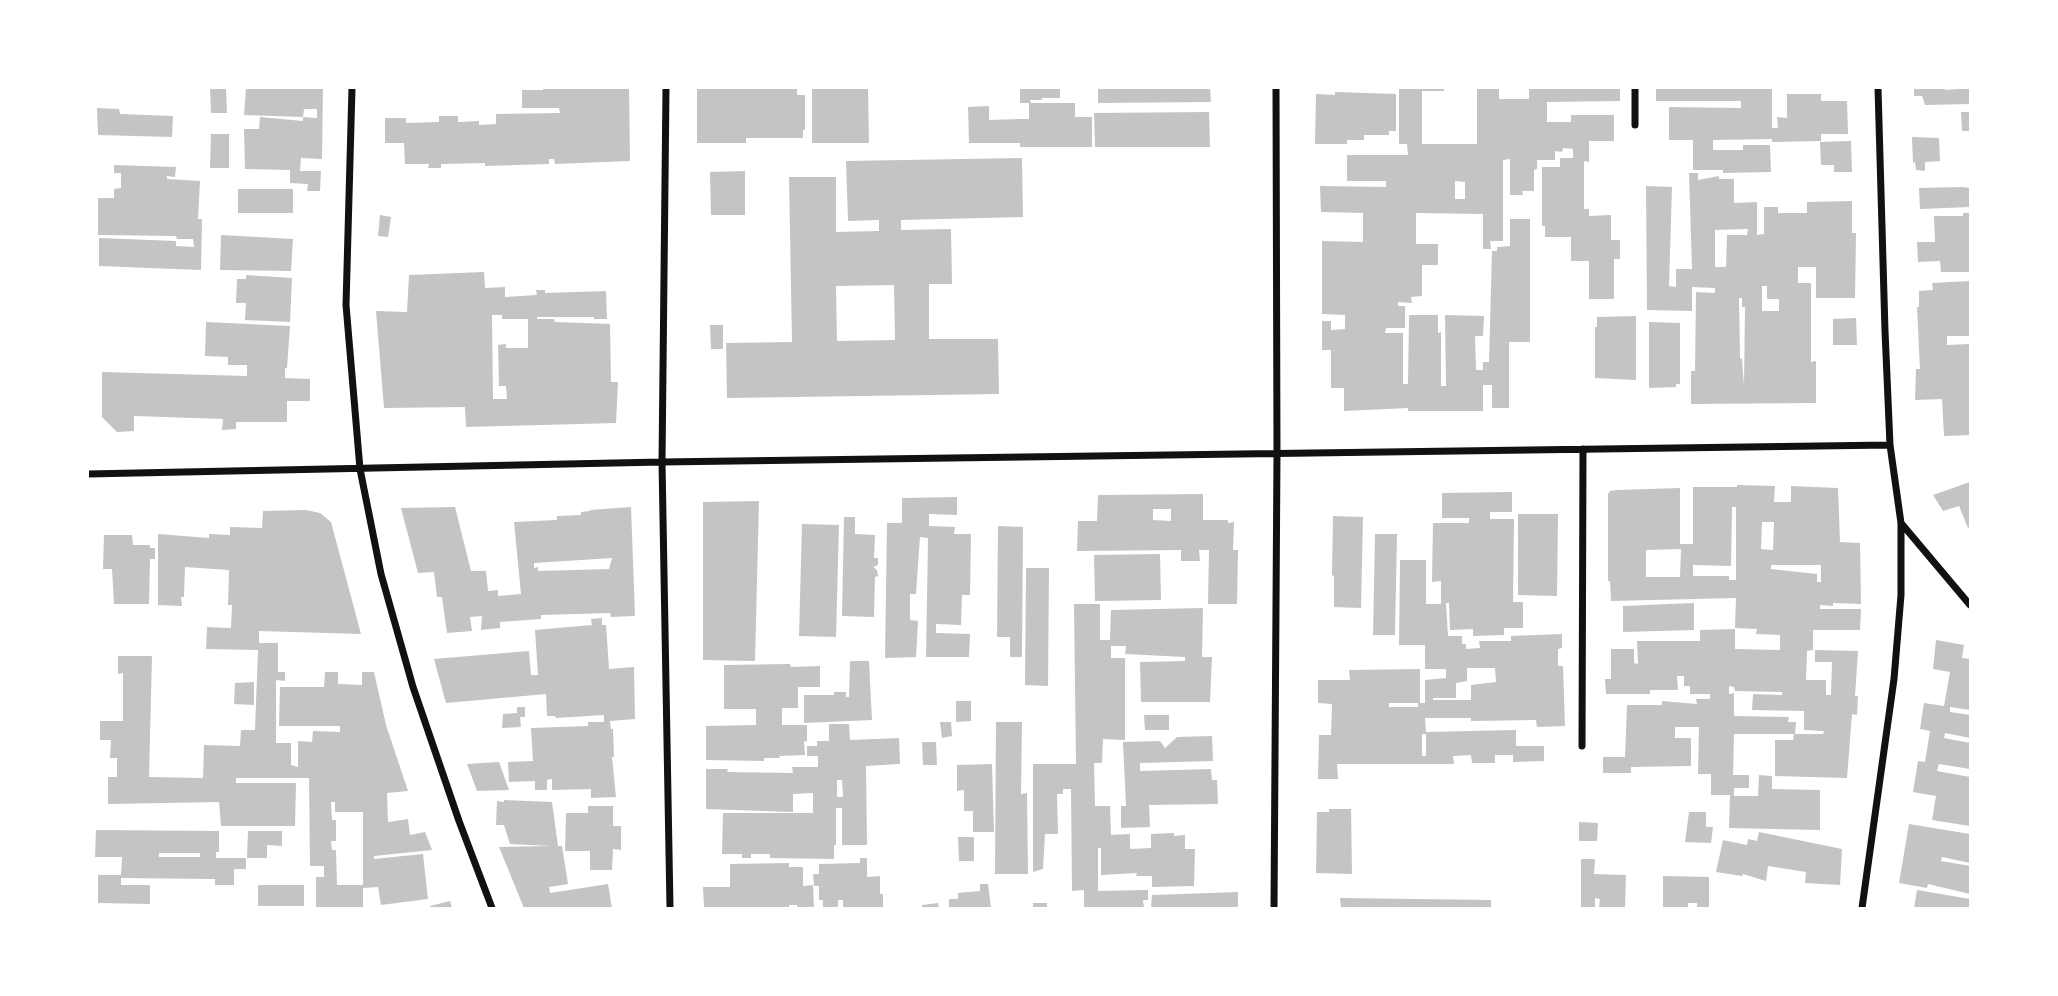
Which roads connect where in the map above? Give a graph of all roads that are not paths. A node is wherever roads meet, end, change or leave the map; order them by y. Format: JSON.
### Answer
{"nodes":[{"id":1,"x":352,"y":88,"type":"edge"},
{"id":2,"x":666,"y":88,"type":"edge"},
{"id":3,"x":1276,"y":88,"type":"edge"},
{"id":4,"x":1635,"y":88,"type":"edge"},
{"id":5,"x":1878,"y":88,"type":"edge"},
{"id":6,"x":1635,"y":125,"type":"dead end"},
{"id":7,"x":1890,"y":445,"type":"junction"},
{"id":8,"x":1583,"y":449,"type":"junction"},
{"id":9,"x":1277,"y":453,"type":"junction"},
{"id":10,"x":662,"y":462,"type":"junction"},
{"id":11,"x":360,"y":469,"type":"junction"},
{"id":12,"x":88,"y":474,"type":"edge"},
{"id":13,"x":1901,"y":523,"type":"junction"},
{"id":14,"x":1970,"y":605,"type":"edge"},
{"id":15,"x":1582,"y":746,"type":"dead end"},
{"id":16,"x":492,"y":908,"type":"edge"},
{"id":17,"x":670,"y":908,"type":"edge"},
{"id":18,"x":1274,"y":908,"type":"edge"},
{"id":19,"x":1862,"y":908,"type":"edge"}],
"edges":[{"from":1,"to":11,"type":"street"},
{"from":2,"to":10,"type":"street"},
{"from":3,"to":9,"type":"street"},
{"from":4,"to":6,"type":"street"},
{"from":5,"to":7,"type":"street"},
{"from":7,"to":8,"type":"street"},
{"from":7,"to":13,"type":"street"},
{"from":8,"to":9,"type":"street"},
{"from":8,"to":15,"type":"street"},
{"from":9,"to":10,"type":"street"},
{"from":9,"to":18,"type":"street"},
{"from":10,"to":11,"type":"street"},
{"from":10,"to":17,"type":"street"},
{"from":11,"to":12,"type":"street"},
{"from":11,"to":16,"type":"street"},
{"from":13,"to":14,"type":"street"},
{"from":13,"to":19,"type":"street"}]}
